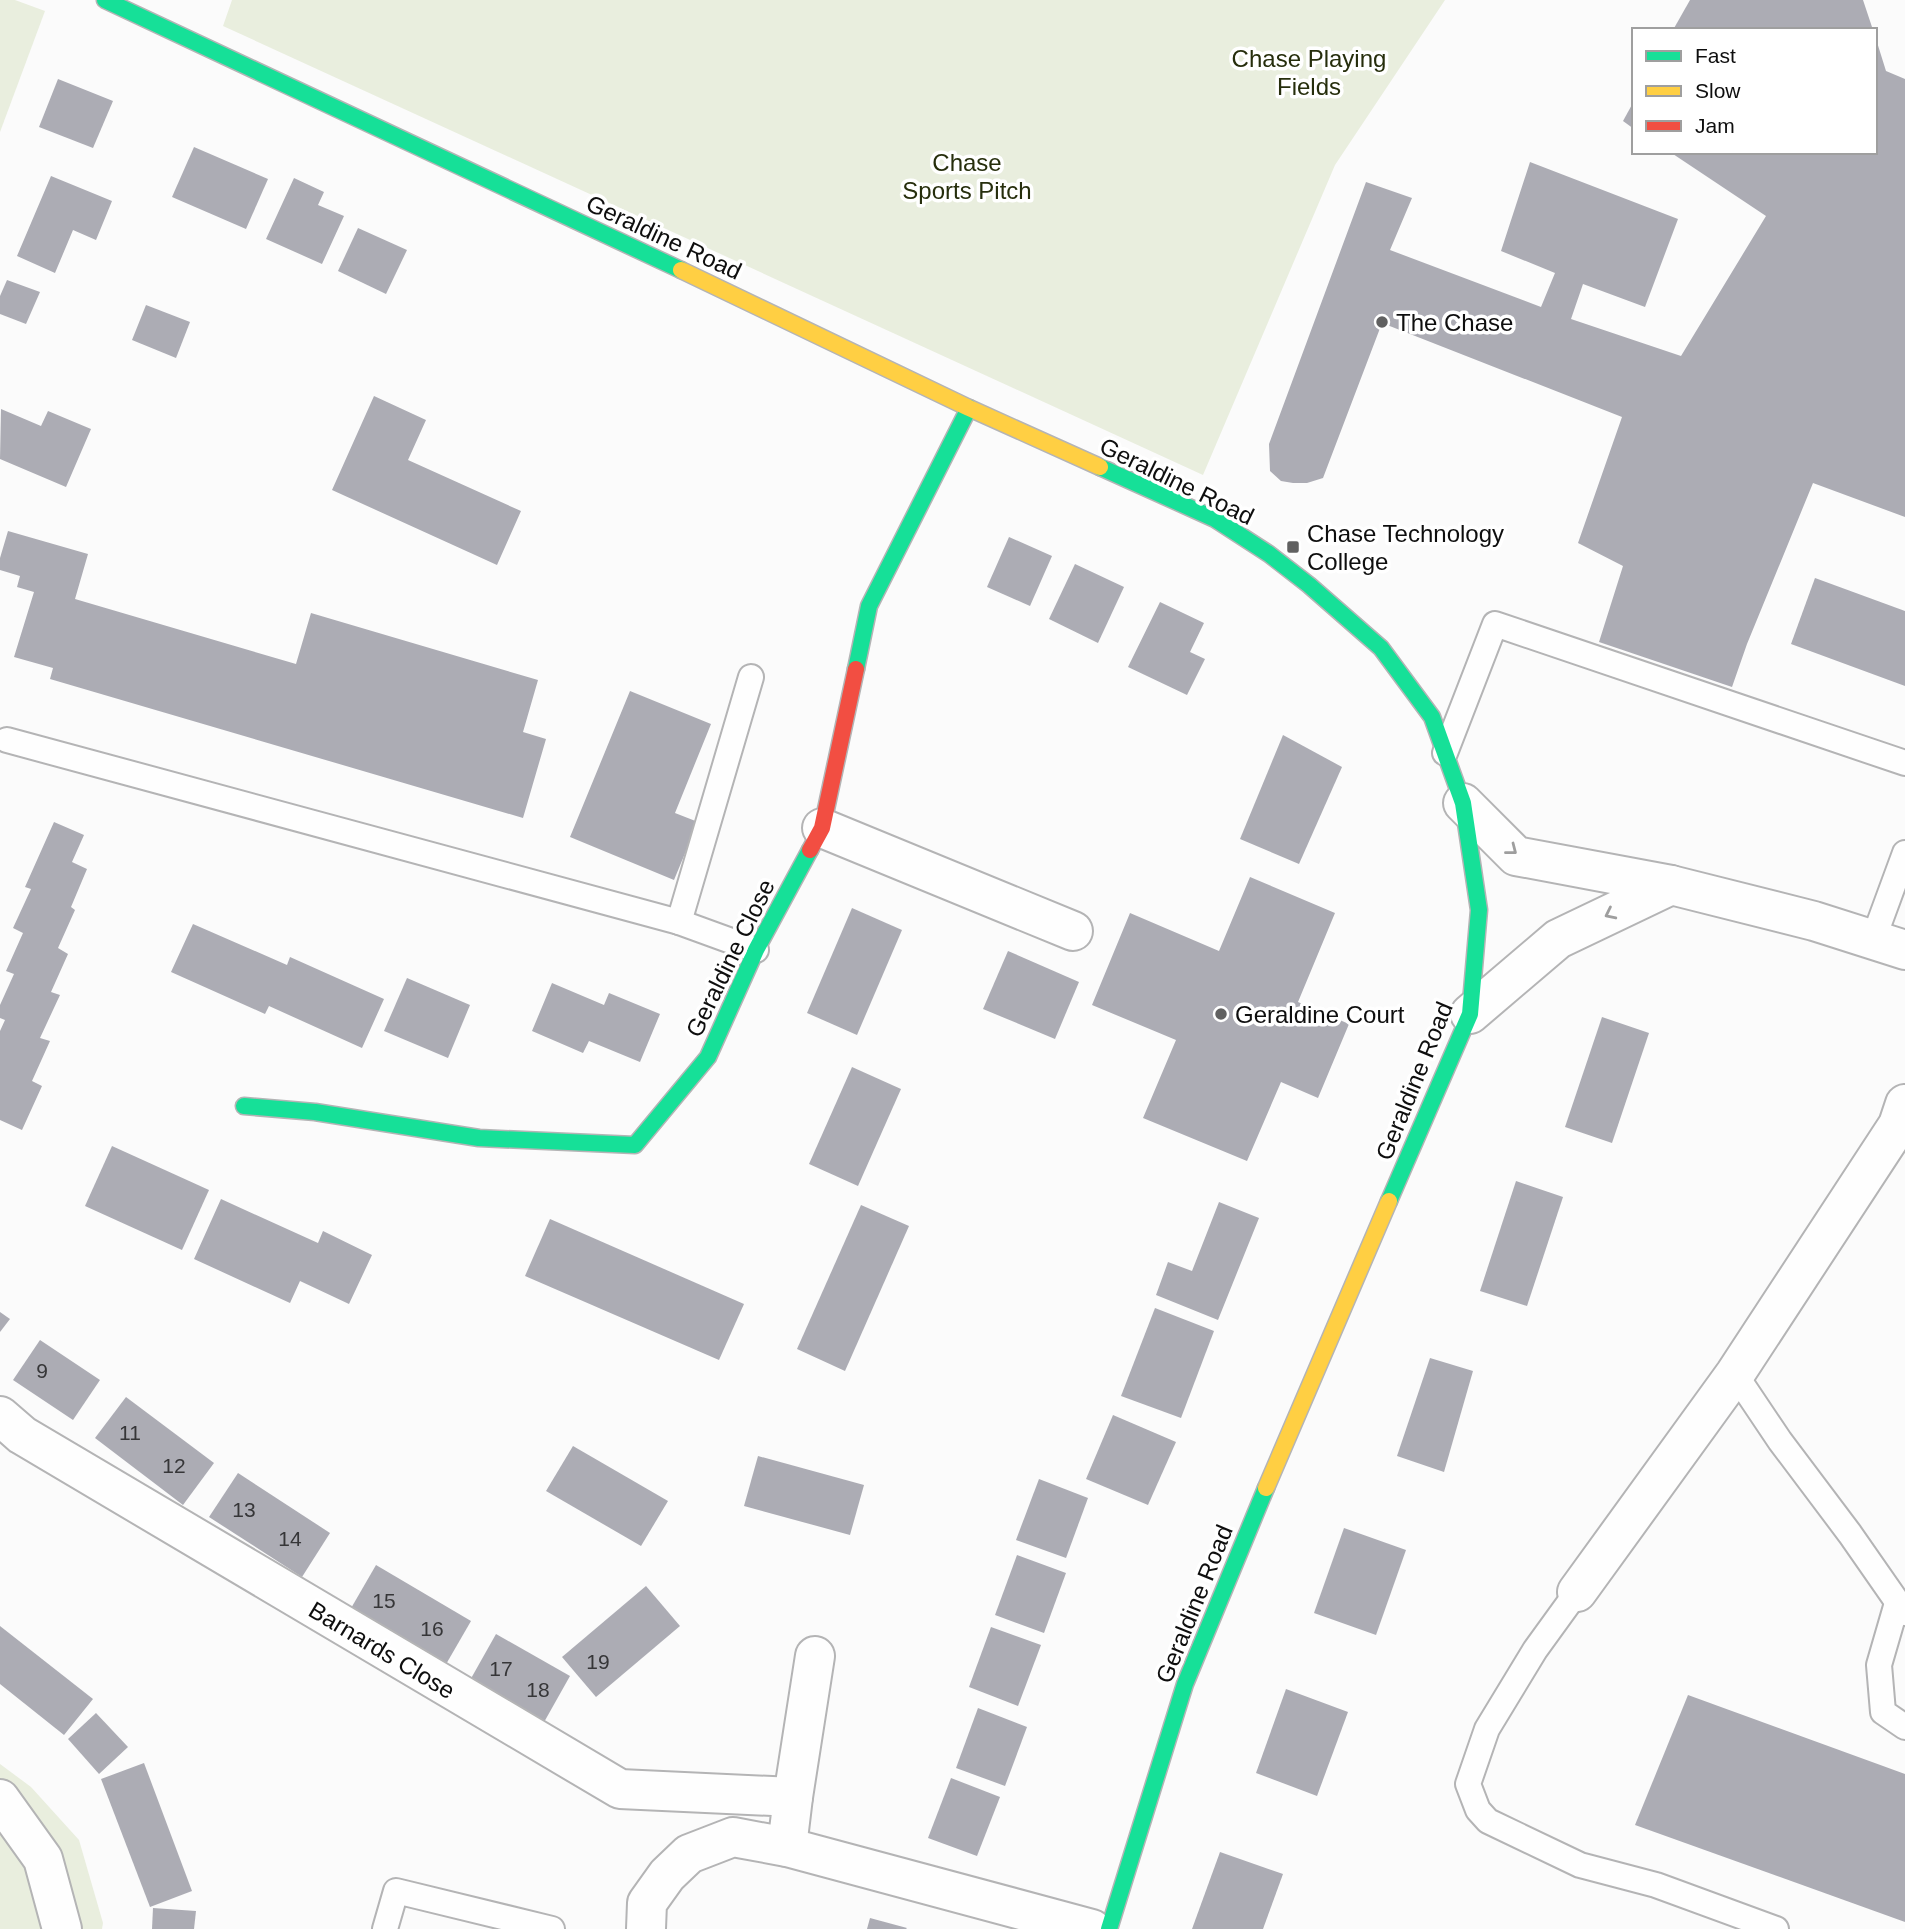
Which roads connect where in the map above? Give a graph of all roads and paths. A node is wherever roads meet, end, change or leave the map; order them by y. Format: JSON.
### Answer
{"nodes":[{"id":1,"x":105,"y":0,"type":"edge"},
{"id":2,"x":969,"y":408,"type":"junction"},
{"id":3,"x":751,"y":677,"type":"dead end"},
{"id":4,"x":7,"y":740,"type":"dead end"},
{"id":5,"x":1445,"y":752,"type":"junction"},
{"id":6,"x":1905,"y":763,"type":"edge"},
{"id":7,"x":1463,"y":803,"type":"junction"},
{"id":8,"x":822,"y":828,"type":"junction"},
{"id":9,"x":1905,"y":853,"type":"edge"},
{"id":10,"x":1671,"y":885,"type":"junction"},
{"id":11,"x":679,"y":922,"type":"junction"},
{"id":12,"x":1073,"y":931,"type":"dead end"},
{"id":13,"x":1889,"y":945,"type":"edge"},
{"id":14,"x":756,"y":950,"type":"junction"},
{"id":15,"x":1470,"y":1014,"type":"junction"},
{"id":16,"x":244,"y":1106,"type":"dead end"},
{"id":17,"x":1903,"y":1119,"type":"edge"},
{"id":18,"x":1735,"y":1374,"type":"junction"},
{"id":19,"x":0,"y":1416,"type":"edge"},
{"id":20,"x":1577,"y":1592,"type":"joint"},
{"id":21,"x":1901,"y":1608,"type":"edge"},
{"id":22,"x":815,"y":1656,"type":"dead end"},
{"id":23,"x":1905,"y":1727,"type":"edge"},
{"id":24,"x":793,"y":1797,"type":"junction"},
{"id":25,"x":0,"y":1798,"type":"edge"},
{"id":26,"x":787,"y":1847,"type":"junction"},
{"id":27,"x":62,"y":1929,"type":"edge"},
{"id":28,"x":385,"y":1929,"type":"edge"},
{"id":29,"x":552,"y":1929,"type":"edge"},
{"id":30,"x":646,"y":1929,"type":"edge"},
{"id":31,"x":1092,"y":1929,"type":"edge"},
{"id":32,"x":1109,"y":1929,"type":"edge"},
{"id":33,"x":1776,"y":1929,"type":"edge"}],
"edges":[{"from":1,"to":2,"type":"street","name":"Geraldine Road"},
{"from":2,"to":5,"type":"street","name":"Geraldine Road"},
{"from":2,"to":8,"type":"street","name":"Geraldine Close"},
{"from":3,"to":11,"type":"lane"},
{"from":4,"to":11,"type":"lane"},
{"from":5,"to":6,"type":"lane"},
{"from":5,"to":7,"type":"street","name":"Geraldine Road"},
{"from":7,"to":10,"type":"street","one_way":true},
{"from":7,"to":15,"type":"street","name":"Geraldine Road"},
{"from":8,"to":12,"type":"street"},
{"from":8,"to":14,"type":"street","name":"Geraldine Close"},
{"from":9,"to":13,"type":"lane"},
{"from":10,"to":13,"type":"street"},
{"from":10,"to":15,"type":"street","one_way":true},
{"from":11,"to":14,"type":"lane"},
{"from":14,"to":16,"type":"street","name":"Geraldine Close"},
{"from":15,"to":32,"type":"street","name":"Geraldine Road"},
{"from":17,"to":18,"type":"street"},
{"from":18,"to":20,"type":"street"},
{"from":18,"to":21,"type":"lane"},
{"from":19,"to":24,"type":"street","name":"Barnards Close"},
{"from":20,"to":33,"type":"lane"},
{"from":21,"to":23,"type":"lane"},
{"from":22,"to":24,"type":"street"},
{"from":24,"to":26,"type":"street"},
{"from":25,"to":27,"type":"street"},
{"from":26,"to":30,"type":"street"},
{"from":26,"to":31,"type":"street"},
{"from":28,"to":29,"type":"lane"}]}
